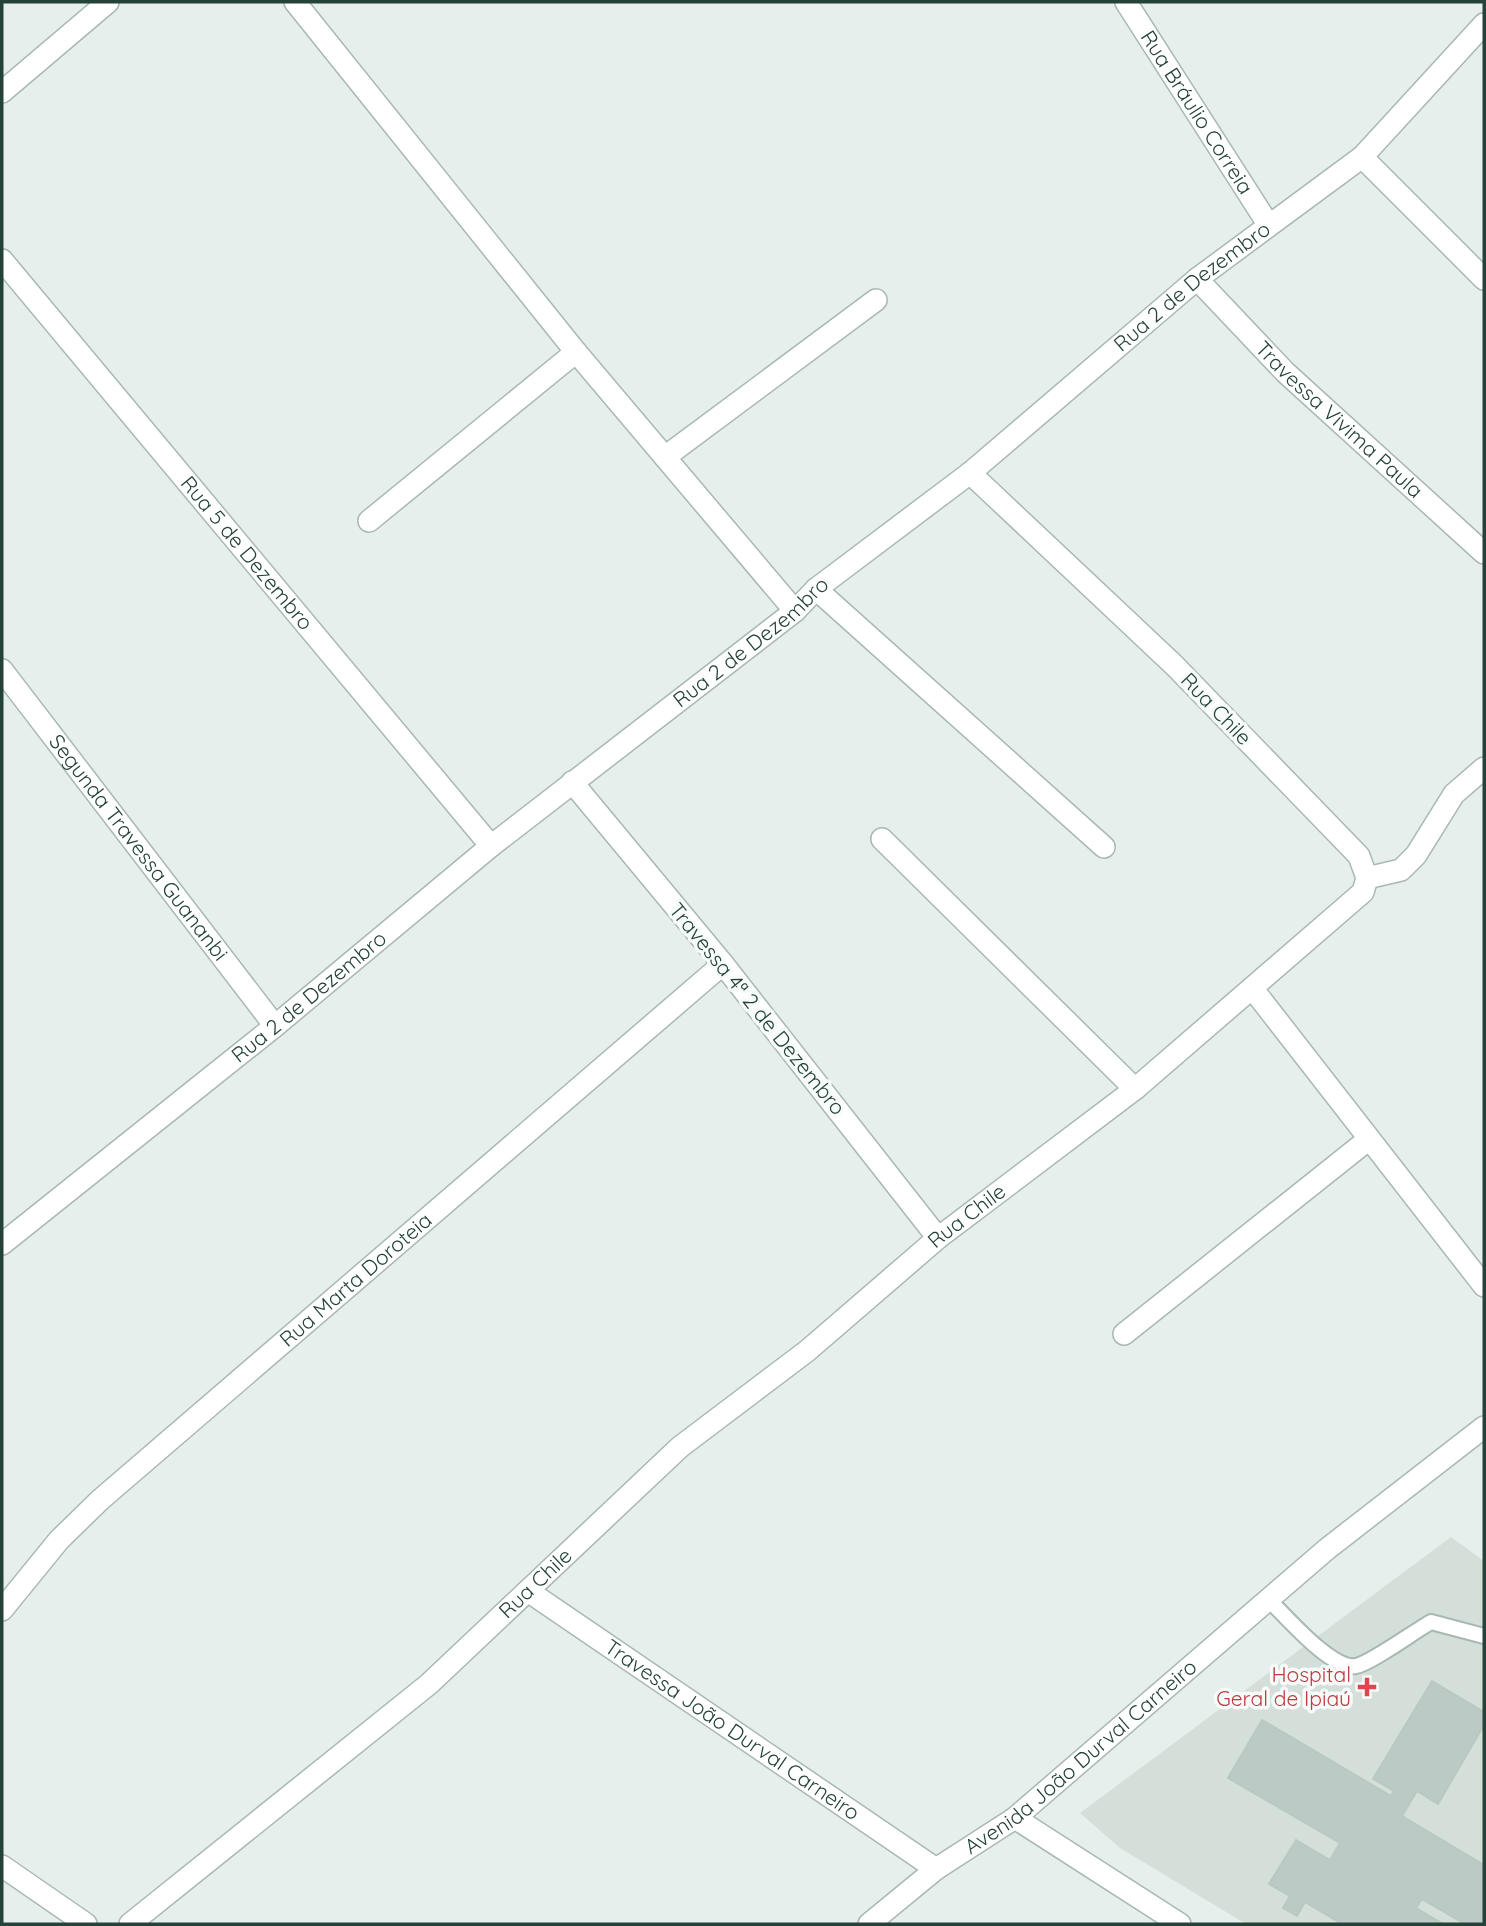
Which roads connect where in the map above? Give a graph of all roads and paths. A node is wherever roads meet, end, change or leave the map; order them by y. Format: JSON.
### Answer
{"nodes":[{"id":1,"x":108,"y":2,"type":"edge"},
{"id":2,"x":295,"y":2,"type":"edge"},
{"id":3,"x":1126,"y":2,"type":"edge"},
{"id":4,"x":1483,"y":29,"type":"edge"},
{"id":5,"x":2,"y":92,"type":"edge"},
{"id":6,"x":1362,"y":157,"type":"junction"},
{"id":7,"x":1268,"y":224,"type":"junction"},
{"id":8,"x":2,"y":260,"type":"edge"},
{"id":9,"x":1198,"y":279,"type":"junction"},
{"id":10,"x":1484,"y":279,"type":"edge"},
{"id":11,"x":876,"y":300,"type":"dead end"},
{"id":12,"x":576,"y":352,"type":"junction"},
{"id":13,"x":665,"y":457,"type":"junction"},
{"id":14,"x":970,"y":473,"type":"junction"},
{"id":15,"x":369,"y":521,"type":"dead end"},
{"id":16,"x":1484,"y":553,"type":"edge"},
{"id":17,"x":816,"y":589,"type":"junction"},
{"id":18,"x":795,"y":611,"type":"junction"},
{"id":19,"x":2,"y":670,"type":"edge"},
{"id":20,"x":1484,"y":768,"type":"edge"},
{"id":21,"x":572,"y":782,"type":"junction"},
{"id":22,"x":882,"y":839,"type":"dead end"},
{"id":23,"x":491,"y":846,"type":"junction"},
{"id":24,"x":1104,"y":847,"type":"dead end"},
{"id":25,"x":1367,"y":878,"type":"junction"},
{"id":26,"x":723,"y":964,"type":"junction"},
{"id":27,"x":1252,"y":988,"type":"junction"},
{"id":28,"x":275,"y":1026,"type":"junction"},
{"id":29,"x":1135,"y":1089,"type":"junction"},
{"id":30,"x":1369,"y":1139,"type":"junction"},
{"id":31,"x":5,"y":1234,"type":"edge"},
{"id":32,"x":938,"y":1238,"type":"junction"},
{"id":33,"x":1484,"y":1286,"type":"edge"},
{"id":34,"x":1124,"y":1334,"type":"dead end"},
{"id":35,"x":1484,"y":1427,"type":"edge"},
{"id":36,"x":528,"y":1591,"type":"junction"},
{"id":37,"x":1268,"y":1598,"type":"junction"},
{"id":38,"x":2,"y":1610,"type":"edge"},
{"id":39,"x":1484,"y":1636,"type":"edge"},
{"id":40,"x":1015,"y":1818,"type":"junction"},
{"id":41,"x":2,"y":1866,"type":"edge"},
{"id":42,"x":936,"y":1869,"type":"junction"},
{"id":43,"x":86,"y":1924,"type":"edge"},
{"id":44,"x":130,"y":1924,"type":"edge"},
{"id":45,"x":869,"y":1924,"type":"edge"},
{"id":46,"x":1180,"y":1924,"type":"edge"}],
"edges":[{"from":1,"to":5,"type":"street"},
{"from":2,"to":12,"type":"street"},
{"from":3,"to":7,"type":"street","name":"Rua Bráulio Correia"},
{"from":4,"to":6,"type":"street","name":"Rua 2 de Dezembro"},
{"from":6,"to":7,"type":"street","name":"Rua 2 de Dezembro"},
{"from":6,"to":10,"type":"street"},
{"from":7,"to":9,"type":"street","name":"Rua 2 de Dezembro"},
{"from":8,"to":23,"type":"street","name":"Rua 5 de Dezembro"},
{"from":9,"to":14,"type":"street","name":"Rua 2 de Dezembro"},
{"from":9,"to":16,"type":"street","name":"Travessa Vivima Paula"},
{"from":11,"to":13,"type":"street"},
{"from":12,"to":13,"type":"street"},
{"from":12,"to":15,"type":"street"},
{"from":13,"to":18,"type":"street"},
{"from":14,"to":17,"type":"street","name":"Rua 2 de Dezembro"},
{"from":14,"to":25,"type":"street","name":"Rua Chile"},
{"from":17,"to":18,"type":"street","name":"Rua 2 de Dezembro"},
{"from":17,"to":24,"type":"street"},
{"from":18,"to":21,"type":"street","name":"Rua 2 de Dezembro"},
{"from":19,"to":28,"type":"street","name":"Segunda Travessa Guananbi"},
{"from":20,"to":25,"type":"street"},
{"from":21,"to":23,"type":"street","name":"Rua 2 de Dezembro"},
{"from":21,"to":26,"type":"street","name":"Travessa 4ª 2 de Dezembro"},
{"from":22,"to":29,"type":"street"},
{"from":23,"to":28,"type":"street","name":"Rua 2 de Dezembro"},
{"from":25,"to":27,"type":"street","name":"Rua Chile"},
{"from":26,"to":32,"type":"street","name":"Travessa 4ª 2 de Dezembro"},
{"from":26,"to":38,"type":"street","name":"Rua Marta Doroteia"},
{"from":27,"to":29,"type":"street","name":"Rua Chile"},
{"from":27,"to":30,"type":"street"},
{"from":28,"to":31,"type":"street","name":"Rua 2 de Dezembro"},
{"from":29,"to":32,"type":"street","name":"Rua Chile"},
{"from":30,"to":33,"type":"street"},
{"from":30,"to":34,"type":"street"},
{"from":32,"to":36,"type":"street","name":"Rua Chile"},
{"from":35,"to":37,"type":"street","name":"Avenida João Durval Carneiro"},
{"from":36,"to":42,"type":"street","name":"Travessa João Durval Carneiro"},
{"from":36,"to":44,"type":"street","name":"Rua Chile"},
{"from":37,"to":39,"type":"lane"},
{"from":37,"to":40,"type":"street","name":"Avenida João Durval Carneiro"},
{"from":40,"to":42,"type":"street","name":"Avenida João Durval Carneiro"},
{"from":40,"to":46,"type":"street"},
{"from":41,"to":43,"type":"street"},
{"from":42,"to":45,"type":"street","name":"Avenida João Durval Carneiro"}]}
